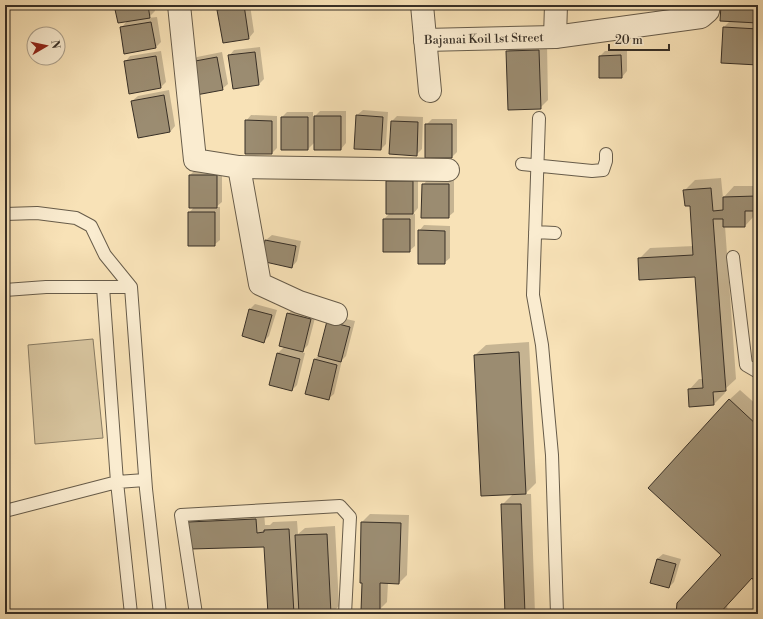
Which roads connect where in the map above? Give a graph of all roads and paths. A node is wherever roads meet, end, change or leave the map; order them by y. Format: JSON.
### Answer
{"nodes":[{"id":1,"x":179,"y":5,"type":"edge"},
{"id":2,"x":422,"y":5,"type":"edge"},
{"id":3,"x":556,"y":5,"type":"edge"},
{"id":4,"x":709,"y":5,"type":"edge"},
{"id":5,"x":555,"y":37,"type":"junction"},
{"id":6,"x":425,"y":40,"type":"junction"},
{"id":7,"x":430,"y":91,"type":"dead end"},
{"id":8,"x":539,"y":118,"type":"dead end"},
{"id":9,"x":606,"y":154,"type":"dead end"},
{"id":10,"x":522,"y":164,"type":"dead end"},
{"id":11,"x":538,"y":165,"type":"junction"},
{"id":12,"x":239,"y":167,"type":"junction"},
{"id":13,"x":448,"y":170,"type":"dead end"},
{"id":14,"x":5,"y":214,"type":"edge"},
{"id":15,"x":535,"y":232,"type":"junction"},
{"id":16,"x":555,"y":233,"type":"dead end"},
{"id":17,"x":733,"y":257,"type":"dead end"},
{"id":18,"x":102,"y":287,"type":"junction"},
{"id":19,"x":131,"y":287,"type":"junction"},
{"id":20,"x":5,"y":290,"type":"edge"},
{"id":21,"x":336,"y":314,"type":"dead end"},
{"id":22,"x":758,"y":372,"type":"edge"},
{"id":23,"x":145,"y":480,"type":"junction"},
{"id":24,"x":117,"y":482,"type":"junction"},
{"id":25,"x":5,"y":510,"type":"edge"},
{"id":26,"x":131,"y":614,"type":"edge"},
{"id":27,"x":160,"y":614,"type":"edge"},
{"id":28,"x":196,"y":614,"type":"edge"},
{"id":29,"x":345,"y":614,"type":"edge"},
{"id":30,"x":557,"y":614,"type":"edge"}],
"edges":[{"from":1,"to":12,"type":"street"},
{"from":2,"to":6,"type":"street","name":"Bajanai Koil 1st Street"},
{"from":3,"to":5,"type":"street"},
{"from":4,"to":5,"type":"street","name":"Bajanai Koil 1st Street"},
{"from":5,"to":6,"type":"street","name":"Bajanai Koil 1st Street"},
{"from":6,"to":7,"type":"street"},
{"from":8,"to":11,"type":"lane"},
{"from":9,"to":11,"type":"lane"},
{"from":10,"to":11,"type":"lane"},
{"from":11,"to":15,"type":"lane"},
{"from":12,"to":13,"type":"street"},
{"from":12,"to":21,"type":"street"},
{"from":14,"to":19,"type":"lane"},
{"from":15,"to":16,"type":"lane"},
{"from":15,"to":30,"type":"lane"},
{"from":17,"to":22,"type":"lane"},
{"from":18,"to":19,"type":"lane"},
{"from":18,"to":20,"type":"lane"},
{"from":18,"to":24,"type":"lane"},
{"from":19,"to":23,"type":"lane"},
{"from":23,"to":24,"type":"lane"},
{"from":23,"to":27,"type":"lane"},
{"from":24,"to":25,"type":"lane"},
{"from":24,"to":26,"type":"lane"},
{"from":28,"to":29,"type":"lane"}]}
